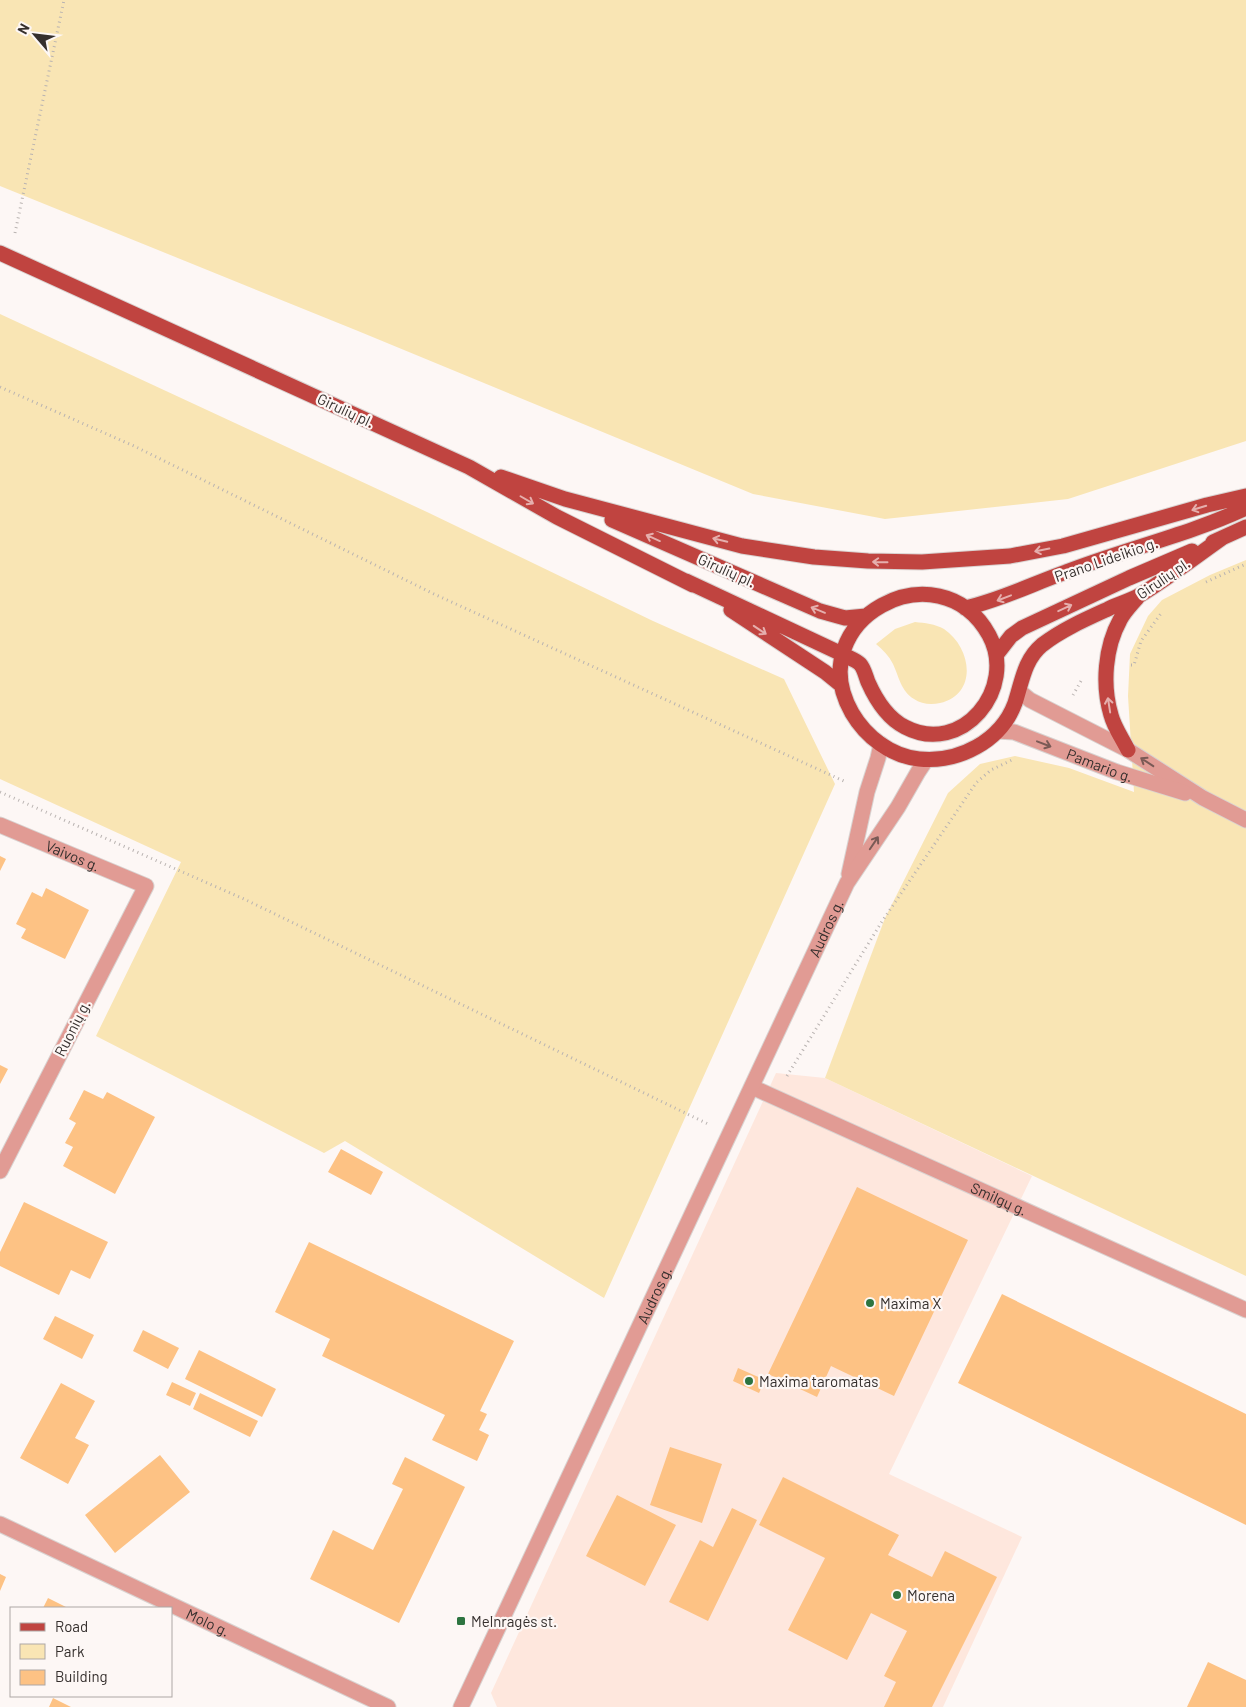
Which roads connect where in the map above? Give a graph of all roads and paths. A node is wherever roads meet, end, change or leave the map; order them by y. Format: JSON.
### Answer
{"nodes":[{"id":1,"x":64,"y":0,"type":"edge"},
{"id":2,"x":5,"y":255,"type":"edge"},
{"id":3,"x":0,"y":387,"type":"edge"},
{"id":4,"x":470,"y":467,"type":"junction"},
{"id":5,"x":1246,"y":496,"type":"edge"},
{"id":6,"x":565,"y":499,"type":"junction"},
{"id":7,"x":1246,"y":508,"type":"edge"},
{"id":8,"x":1246,"y":527,"type":"edge"},
{"id":9,"x":1222,"y":538,"type":"junction"},
{"id":10,"x":1246,"y":564,"type":"edge"},
{"id":11,"x":686,"y":581,"type":"junction"},
{"id":12,"x":1198,"y":586,"type":"dead end"},
{"id":13,"x":1139,"y":596,"type":"junction"},
{"id":14,"x":966,"y":608,"type":"junction"},
{"id":15,"x":1164,"y":610,"type":"dead end"},
{"id":16,"x":866,"y":616,"type":"junction"},
{"id":17,"x":842,"y":654,"type":"junction"},
{"id":18,"x":997,"y":654,"type":"junction"},
{"id":19,"x":1107,"y":665,"type":"junction"},
{"id":20,"x":997,"y":673,"type":"junction"},
{"id":21,"x":841,"y":685,"type":"junction"},
{"id":22,"x":1019,"y":691,"type":"junction"},
{"id":23,"x":1064,"y":716,"type":"junction"},
{"id":24,"x":997,"y":731,"type":"junction"},
{"id":25,"x":881,"y":744,"type":"junction"},
{"id":26,"x":1049,"y":746,"type":"junction"},
{"id":27,"x":1128,"y":750,"type":"junction"},
{"id":28,"x":926,"y":760,"type":"junction"},
{"id":29,"x":0,"y":792,"type":"edge"},
{"id":30,"x":868,"y":792,"type":"junction"},
{"id":31,"x":1203,"y":798,"type":"junction"},
{"id":32,"x":1246,"y":820,"type":"edge"},
{"id":33,"x":0,"y":825,"type":"edge"},
{"id":34,"x":847,"y":883,"type":"junction"},
{"id":35,"x":146,"y":886,"type":"joint"},
{"id":36,"x":752,"y":1087,"type":"junction"},
{"id":37,"x":774,"y":1098,"type":"junction"},
{"id":38,"x":730,"y":1135,"type":"junction"},
{"id":39,"x":0,"y":1170,"type":"edge"},
{"id":40,"x":1246,"y":1310,"type":"edge"},
{"id":41,"x":0,"y":1524,"type":"edge"},
{"id":42,"x":388,"y":1707,"type":"edge"},
{"id":43,"x":461,"y":1707,"type":"edge"}],
"edges":[{"from":1,"to":2,"type":"path"},
{"from":2,"to":4,"type":"main road","name":"Girulių pl."},
{"from":3,"to":30,"type":"path"},
{"from":4,"to":6,"type":"main road"},
{"from":4,"to":11,"type":"main road","name":"Girulių pl.","one_way":true},
{"from":5,"to":6,"type":"main road","one_way":true},
{"from":16,"to":6,"type":"main road","name":"Girulių pl.","one_way":true},
{"from":7,"to":14,"type":"main road","name":"Prano Lideikio g.","one_way":true},
{"from":8,"to":9,"type":"main road","name":"Prano Lideikio g."},
{"from":9,"to":13,"type":"main road","name":"Girulių pl."},
{"from":18,"to":9,"type":"main road","name":"Prano Lideikio g.","one_way":true},
{"from":10,"to":12,"type":"path"},
{"from":11,"to":17,"type":"main road","name":"Girulių pl."},
{"from":11,"to":21,"type":"main road","name":"Girulių pl.","one_way":true},
{"from":13,"to":19,"type":"main road"},
{"from":13,"to":22,"type":"main road","name":"Girulių pl."},
{"from":14,"to":16,"type":"main road","name":"Girulių pl."},
{"from":14,"to":18,"type":"main road","name":"Girulių pl."},
{"from":15,"to":19,"type":"path"},
{"from":16,"to":17,"type":"main road","name":"Girulių pl."},
{"from":17,"to":20,"type":"main road","name":"Girulių pl."},
{"from":17,"to":21,"type":"main road","name":"Girulių pl."},
{"from":18,"to":20,"type":"main road","name":"Girulių pl."},
{"from":19,"to":23,"type":"path"},
{"from":27,"to":19,"type":"main road","one_way":true},
{"from":20,"to":22,"type":"main road"},
{"from":21,"to":25,"type":"main road","name":"Girulių pl."},
{"from":22,"to":23,"type":"street","name":"Pamario g."},
{"from":22,"to":24,"type":"main road","name":"Girulių pl."},
{"from":23,"to":27,"type":"street","name":"Pamario g."},
{"from":24,"to":26,"type":"street","name":"Pamario g.","one_way":true},
{"from":24,"to":28,"type":"main road","name":"Girulių pl."},
{"from":25,"to":28,"type":"main road","name":"Girulių pl."},
{"from":25,"to":30,"type":"street","name":"Audros g."},
{"from":26,"to":31,"type":"street","name":"Pamario g."},
{"from":26,"to":37,"type":"path"},
{"from":31,"to":27,"type":"street","name":"Pamario g.","one_way":true},
{"from":34,"to":28,"type":"street","name":"Audros g.","one_way":true},
{"from":29,"to":38,"type":"path"},
{"from":30,"to":34,"type":"street","name":"Audros g."},
{"from":31,"to":32,"type":"street","name":"Pamario g."},
{"from":33,"to":35,"type":"street","name":"Vaivos g."},
{"from":34,"to":36,"type":"street","name":"Audros g."},
{"from":35,"to":39,"type":"street","name":"Ruonių g."},
{"from":36,"to":37,"type":"street","name":"Smilgų g."},
{"from":36,"to":38,"type":"street","name":"Audros g."},
{"from":37,"to":40,"type":"street","name":"Smilgų g."},
{"from":38,"to":43,"type":"street","name":"Audros g."},
{"from":41,"to":42,"type":"street","name":"Molo g."}]}
